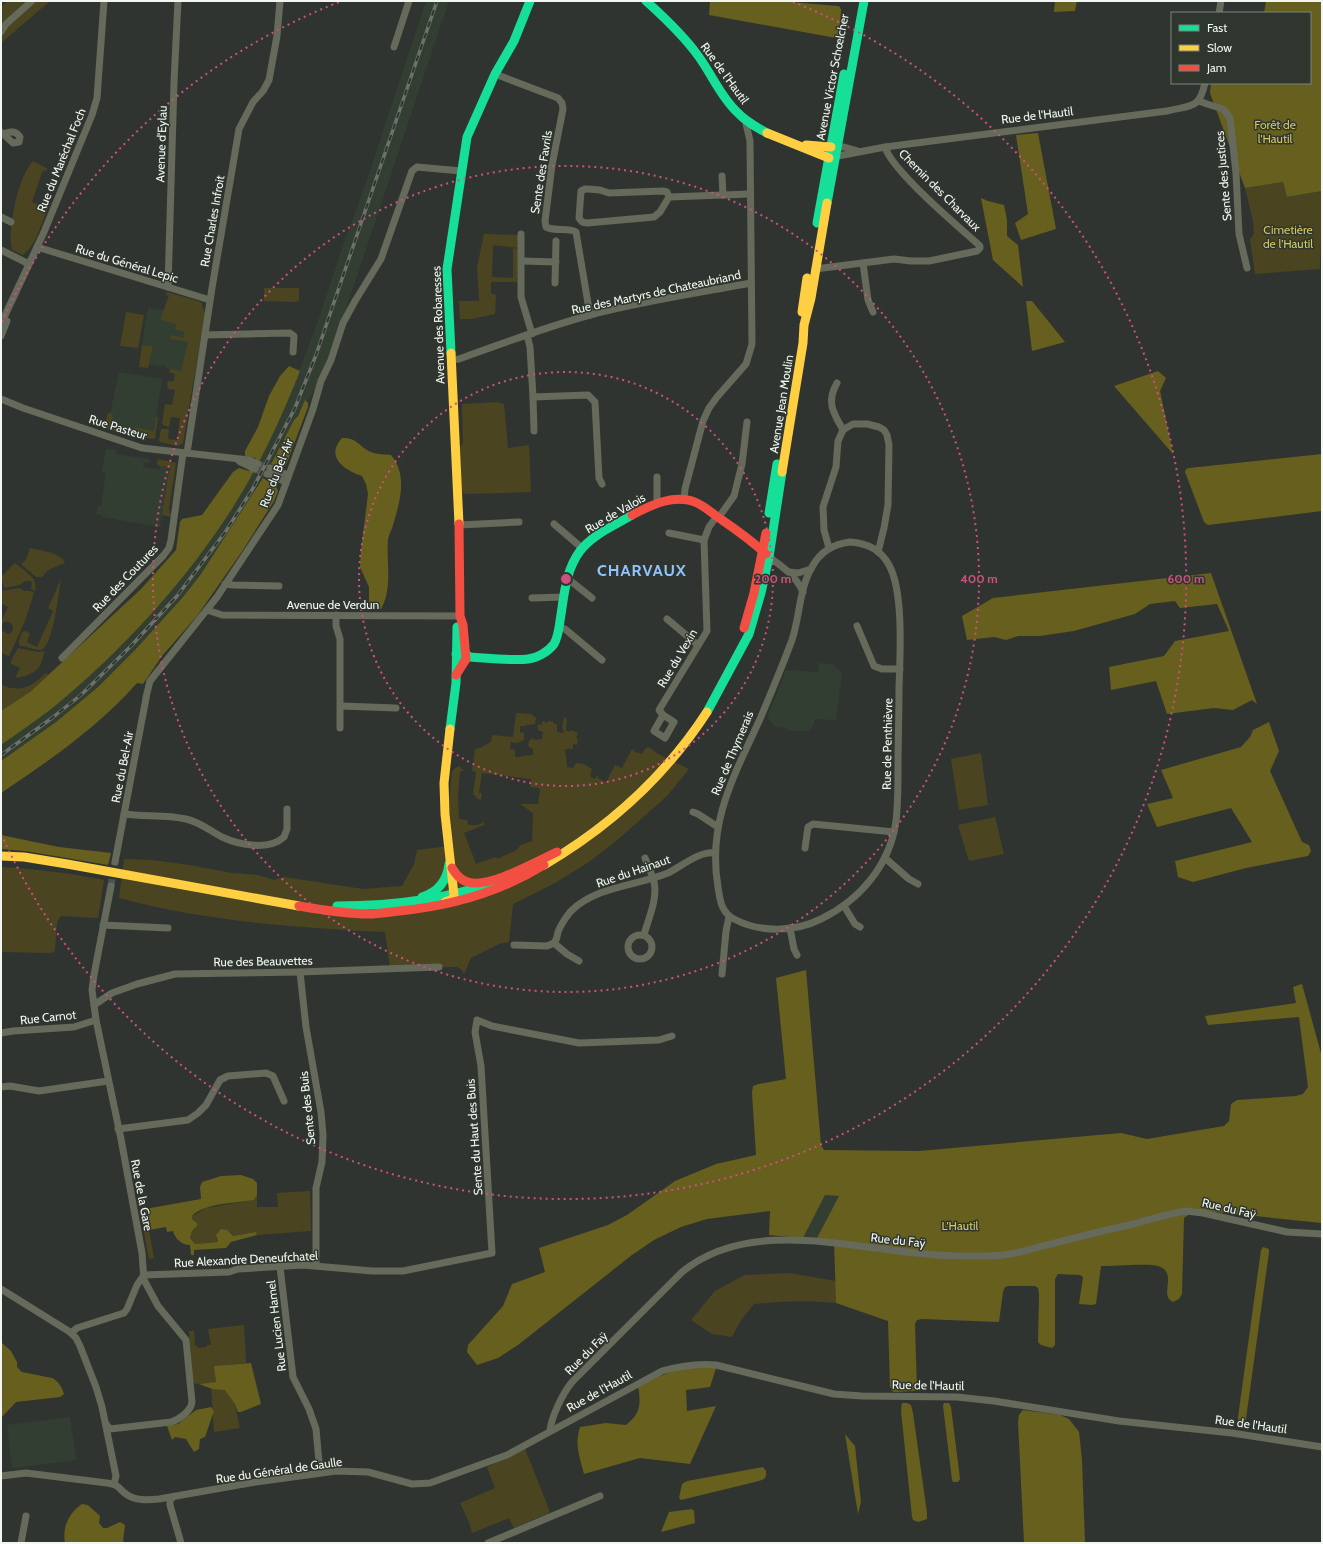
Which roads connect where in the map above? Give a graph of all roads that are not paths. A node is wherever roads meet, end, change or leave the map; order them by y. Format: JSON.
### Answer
{"nodes":[{"id":1,"x":32,"y":1,"type":"edge"},
{"id":2,"x":104,"y":1,"type":"edge"},
{"id":3,"x":178,"y":1,"type":"edge"},
{"id":4,"x":280,"y":1,"type":"edge"},
{"id":5,"x":409,"y":1,"type":"edge"},
{"id":6,"x":530,"y":1,"type":"edge"},
{"id":7,"x":646,"y":1,"type":"edge"},
{"id":8,"x":858,"y":1,"type":"edge"},
{"id":9,"x":864,"y":1,"type":"edge"},
{"id":10,"x":1221,"y":1,"type":"edge"},
{"id":11,"x":1219,"y":12,"type":"edge"},
{"id":12,"x":4,"y":24,"type":"edge"},
{"id":13,"x":1,"y":32,"type":"edge"},
{"id":14,"x":394,"y":47,"type":"dead end"},
{"id":15,"x":495,"y":74,"type":"junction"},
{"id":16,"x":1205,"y":84,"type":"edge"},
{"id":17,"x":1200,"y":101,"type":"junction"},
{"id":18,"x":745,"y":119,"type":"junction"},
{"id":19,"x":754,"y":126,"type":"junction"},
{"id":20,"x":749,"y":135,"type":"junction"},
{"id":21,"x":885,"y":147,"type":"junction"},
{"id":22,"x":834,"y":152,"type":"junction"},
{"id":23,"x":461,"y":171,"type":"junction"},
{"id":24,"x":722,"y":176,"type":"dead end"},
{"id":25,"x":750,"y":194,"type":"junction"},
{"id":26,"x":723,"y":195,"type":"junction"},
{"id":27,"x":669,"y":197,"type":"junction"},
{"id":28,"x":1,"y":217,"type":"edge"},
{"id":29,"x":11,"y":222,"type":"dead end"},
{"id":30,"x":522,"y":234,"type":"dead end"},
{"id":31,"x":556,"y":241,"type":"dead end"},
{"id":32,"x":37,"y":247,"type":"junction"},
{"id":33,"x":1,"y":250,"type":"edge"},
{"id":34,"x":522,"y":261,"type":"junction"},
{"id":35,"x":556,"y":262,"type":"junction"},
{"id":36,"x":863,"y":263,"type":"junction"},
{"id":37,"x":29,"y":264,"type":"junction"},
{"id":38,"x":1247,"y":268,"type":"dead end"},
{"id":39,"x":815,"y":270,"type":"junction"},
{"id":40,"x":24,"y":274,"type":"junction"},
{"id":41,"x":555,"y":283,"type":"dead end"},
{"id":42,"x":751,"y":283,"type":"junction"},
{"id":43,"x":168,"y":287,"type":"junction"},
{"id":44,"x":210,"y":300,"type":"junction"},
{"id":45,"x":873,"y":312,"type":"dead end"},
{"id":46,"x":590,"y":315,"type":"junction"},
{"id":47,"x":1,"y":324,"type":"edge"},
{"id":48,"x":529,"y":334,"type":"junction"},
{"id":49,"x":1,"y":336,"type":"edge"},
{"id":50,"x":205,"y":336,"type":"junction"},
{"id":51,"x":293,"y":352,"type":"dead end"},
{"id":52,"x":451,"y":360,"type":"junction"},
{"id":53,"x":837,"y":383,"type":"dead end"},
{"id":54,"x":533,"y":397,"type":"junction"},
{"id":55,"x":1,"y":399,"type":"edge"},
{"id":56,"x":747,"y":422,"type":"dead end"},
{"id":57,"x":843,"y":430,"type":"junction"},
{"id":58,"x":534,"y":431,"type":"dead end"},
{"id":59,"x":185,"y":453,"type":"junction"},
{"id":60,"x":257,"y":466,"type":"tunnel mouth"},
{"id":61,"x":268,"y":471,"type":"tunnel mouth"},
{"id":62,"x":657,"y":477,"type":"dead end"},
{"id":63,"x":287,"y":479,"type":"junction"},
{"id":64,"x":602,"y":484,"type":"dead end"},
{"id":65,"x":684,"y":500,"type":"junction"},
{"id":66,"x":657,"y":503,"type":"junction"},
{"id":67,"x":718,"y":516,"type":"junction"},
{"id":68,"x":519,"y":522,"type":"dead end"},
{"id":69,"x":554,"y":524,"type":"dead end"},
{"id":70,"x":459,"y":525,"type":"junction"},
{"id":71,"x":670,"y":533,"type":"dead end"},
{"id":72,"x":704,"y":540,"type":"junction"},
{"id":73,"x":582,"y":548,"type":"junction"},
{"id":74,"x":829,"y":548,"type":"junction"},
{"id":75,"x":763,"y":549,"type":"junction"},
{"id":76,"x":878,"y":552,"type":"junction"},
{"id":77,"x":769,"y":557,"type":"junction"},
{"id":78,"x":811,"y":569,"type":"junction"},
{"id":79,"x":789,"y":572,"type":"junction"},
{"id":80,"x":798,"y":573,"type":"junction"},
{"id":81,"x":567,"y":578,"type":"junction"},
{"id":82,"x":798,"y":581,"type":"junction"},
{"id":83,"x":806,"y":581,"type":"junction"},
{"id":84,"x":225,"y":584,"type":"junction"},
{"id":85,"x":279,"y":586,"type":"dead end"},
{"id":86,"x":803,"y":592,"type":"junction"},
{"id":87,"x":564,"y":597,"type":"junction"},
{"id":88,"x":532,"y":598,"type":"dead end"},
{"id":89,"x":592,"y":598,"type":"dead end"},
{"id":90,"x":207,"y":610,"type":"junction"},
{"id":91,"x":336,"y":615,"type":"junction"},
{"id":92,"x":460,"y":616,"type":"junction"},
{"id":93,"x":666,"y":619,"type":"dead end"},
{"id":94,"x":858,"y":626,"type":"dead end"},
{"id":95,"x":559,"y":627,"type":"junction"},
{"id":96,"x":698,"y":646,"type":"junction"},
{"id":97,"x":463,"y":656,"type":"junction"},
{"id":98,"x":62,"y":658,"type":"dead end"},
{"id":99,"x":602,"y":660,"type":"dead end"},
{"id":100,"x":900,"y":669,"type":"junction"},
{"id":101,"x":722,"y":684,"type":"junction"},
{"id":102,"x":341,"y":706,"type":"junction"},
{"id":103,"x":396,"y":708,"type":"dead end"},
{"id":104,"x":663,"y":715,"type":"dead end"},
{"id":105,"x":340,"y":728,"type":"dead end"},
{"id":106,"x":287,"y":809,"type":"dead end"},
{"id":107,"x":692,"y":812,"type":"dead end"},
{"id":108,"x":124,"y":814,"type":"junction"},
{"id":109,"x":604,"y":825,"type":"junction"},
{"id":110,"x":718,"y":827,"type":"junction"},
{"id":111,"x":894,"y":832,"type":"junction"},
{"id":112,"x":805,"y":848,"type":"dead end"},
{"id":113,"x":561,"y":850,"type":"junction"},
{"id":114,"x":449,"y":852,"type":"junction"},
{"id":115,"x":715,"y":853,"type":"junction"},
{"id":116,"x":1,"y":856,"type":"edge"},
{"id":117,"x":645,"y":858,"type":"dead end"},
{"id":118,"x":885,"y":858,"type":"junction"},
{"id":119,"x":115,"y":862,"type":"tunnel mouth"},
{"id":120,"x":452,"y":867,"type":"junction"},
{"id":121,"x":652,"y":878,"type":"junction"},
{"id":122,"x":918,"y":884,"type":"dead end"},
{"id":123,"x":110,"y":886,"type":"tunnel mouth"},
{"id":124,"x":454,"y":895,"type":"junction"},
{"id":125,"x":288,"y":903,"type":"junction"},
{"id":126,"x":328,"y":906,"type":"junction"},
{"id":127,"x":844,"y":906,"type":"junction"},
{"id":128,"x":389,"y":913,"type":"junction"},
{"id":129,"x":729,"y":917,"type":"junction"},
{"id":130,"x":103,"y":926,"type":"junction"},
{"id":131,"x":860,"y":927,"type":"dead end"},
{"id":132,"x":168,"y":928,"type":"dead end"},
{"id":133,"x":790,"y":928,"type":"junction"},
{"id":134,"x":644,"y":936,"type":"dead end"},
{"id":135,"x":554,"y":943,"type":"junction"},
{"id":136,"x":514,"y":945,"type":"dead end"},
{"id":137,"x":797,"y":955,"type":"dead end"},
{"id":138,"x":579,"y":961,"type":"dead end"},
{"id":139,"x":439,"y":967,"type":"dead end"},
{"id":140,"x":300,"y":972,"type":"junction"},
{"id":141,"x":722,"y":974,"type":"dead end"},
{"id":142,"x":94,"y":1005,"type":"junction"},
{"id":143,"x":96,"y":1020,"type":"junction"},
{"id":144,"x":1,"y":1033,"type":"edge"},
{"id":145,"x":672,"y":1036,"type":"dead end"},
{"id":146,"x":108,"y":1081,"type":"junction"},
{"id":147,"x":1,"y":1087,"type":"edge"},
{"id":148,"x":284,"y":1100,"type":"dead end"},
{"id":149,"x":118,"y":1129,"type":"junction"},
{"id":150,"x":1322,"y":1234,"type":"edge"},
{"id":151,"x":492,"y":1253,"type":"joint"},
{"id":152,"x":316,"y":1266,"type":"junction"},
{"id":153,"x":280,"y":1267,"type":"junction"},
{"id":154,"x":144,"y":1275,"type":"junction"},
{"id":155,"x":1,"y":1289,"type":"edge"},
{"id":156,"x":71,"y":1333,"type":"junction"},
{"id":157,"x":106,"y":1424,"type":"junction"},
{"id":158,"x":112,"y":1428,"type":"junction"},
{"id":159,"x":550,"y":1431,"type":"junction"},
{"id":160,"x":108,"y":1435,"type":"junction"},
{"id":161,"x":1322,"y":1447,"type":"edge"},
{"id":162,"x":320,"y":1473,"type":"junction"},
{"id":163,"x":1,"y":1476,"type":"edge"},
{"id":164,"x":111,"y":1483,"type":"junction"},
{"id":165,"x":600,"y":1496,"type":"dead end"},
{"id":166,"x":173,"y":1497,"type":"junction"},
{"id":167,"x":146,"y":1500,"type":"junction"},
{"id":168,"x":171,"y":1510,"type":"junction"},
{"id":169,"x":26,"y":1516,"type":"dead end"},
{"id":170,"x":21,"y":1543,"type":"edge"},
{"id":171,"x":181,"y":1543,"type":"edge"},
{"id":172,"x":488,"y":1543,"type":"edge"}],
"edges":[{"from":1,"to":12,"type":"street"},
{"from":2,"to":32,"type":"street","name":"Rue du Maréchal Foch"},
{"from":3,"to":43,"type":"street","name":"Avenue d'Eylau"},
{"from":4,"to":44,"type":"street","name":"Rue Charles Infroit"},
{"from":5,"to":14,"type":"street"},
{"from":6,"to":15,"type":"main road","name":"Avenue des Robaresses"},
{"from":7,"to":18,"type":"main road","name":"Rue de l'Hautil"},
{"from":8,"to":22,"type":"main road","name":"Avenue Victor Schœlcher"},
{"from":9,"to":22,"type":"main road","name":"Avenue Victor Schœlcher"},
{"from":10,"to":11,"type":"street"},
{"from":12,"to":13,"type":"street"},
{"from":15,"to":23,"type":"main road","name":"Avenue des Robaresses"},
{"from":15,"to":46,"type":"street","name":"Sente des Favrils"},
{"from":16,"to":17,"type":"street"},
{"from":17,"to":21,"type":"street","name":"Rue de l'Hautil"},
{"from":17,"to":38,"type":"street","name":"Sente des Justices"},
{"from":18,"to":19,"type":"main road","name":"Rue de l'Hautil"},
{"from":18,"to":20,"type":"street"},
{"from":19,"to":20,"type":"street"},
{"from":19,"to":22,"type":"main road","name":"Rue de l'Hautil"},
{"from":20,"to":25,"type":"street"},
{"from":21,"to":22,"type":"street","name":"Rue de l'Hautil"},
{"from":21,"to":36,"type":"street","name":"Chemin des Charvaux"},
{"from":22,"to":39,"type":"main road","name":"Avenue Jean Moulin"},
{"from":22,"to":75,"type":"main road","name":"Avenue Jean Moulin"},
{"from":23,"to":52,"type":"main road","name":"Avenue des Robaresses"},
{"from":23,"to":63,"type":"street","name":"Rue du Bel-Air"},
{"from":24,"to":26,"type":"street"},
{"from":25,"to":26,"type":"street"},
{"from":25,"to":42,"type":"street"},
{"from":26,"to":27,"type":"street"},
{"from":27,"to":27,"type":"street"},
{"from":28,"to":29,"type":"street"},
{"from":30,"to":34,"type":"street"},
{"from":31,"to":35,"type":"street"},
{"from":32,"to":37,"type":"street","name":"Rue du Maréchal Foch"},
{"from":32,"to":43,"type":"street","name":"Rue du Général Lepic"},
{"from":33,"to":37,"type":"street"},
{"from":34,"to":35,"type":"street"},
{"from":34,"to":48,"type":"street"},
{"from":35,"to":41,"type":"street"},
{"from":36,"to":39,"type":"street"},
{"from":36,"to":45,"type":"street"},
{"from":37,"to":40,"type":"street","name":"Rue du Maréchal Foch"},
{"from":39,"to":77,"type":"main road","name":"Avenue Jean Moulin"},
{"from":40,"to":47,"type":"street","name":"Rue du Maréchal Foch"},
{"from":40,"to":49,"type":"street","name":"Rue du Maréchal Foch"},
{"from":42,"to":46,"type":"street","name":"Rue des Martyrs de Chateaubriand"},
{"from":42,"to":65,"type":"street"},
{"from":43,"to":44,"type":"street","name":"Rue du Général Lepic"},
{"from":44,"to":50,"type":"street","name":"Rue Charles Infroit"},
{"from":46,"to":48,"type":"street","name":"Rue des Martyrs de Chateaubriand"},
{"from":48,"to":52,"type":"street","name":"Rue des Martyrs de Chateaubriand"},
{"from":48,"to":54,"type":"street"},
{"from":50,"to":51,"type":"street"},
{"from":50,"to":59,"type":"street","name":"Rue Charles Infroit"},
{"from":52,"to":70,"type":"main road","name":"Avenue des Robaresses"},
{"from":53,"to":57,"type":"street"},
{"from":54,"to":58,"type":"street"},
{"from":54,"to":64,"type":"street"},
{"from":55,"to":59,"type":"street","name":"Rue Pasteur"},
{"from":56,"to":67,"type":"street","name":"Rue du Vexin"},
{"from":57,"to":74,"type":"street"},
{"from":57,"to":76,"type":"street"},
{"from":59,"to":60,"type":"street","name":"Rue Pasteur"},
{"from":59,"to":98,"type":"street","name":"Rue des Coutures"},
{"from":61,"to":63,"type":"street"},
{"from":62,"to":66,"type":"street"},
{"from":63,"to":84,"type":"street","name":"Rue du Bel-Air"},
{"from":65,"to":66,"type":"main road","name":"Rue de Valois"},
{"from":65,"to":67,"type":"main road","name":"Rue de Valois"},
{"from":66,"to":73,"type":"main road","name":"Rue de Valois"},
{"from":67,"to":72,"type":"street","name":"Rue du Vexin"},
{"from":67,"to":75,"type":"main road","name":"Rue de Valois"},
{"from":68,"to":70,"type":"street"},
{"from":69,"to":73,"type":"street"},
{"from":70,"to":92,"type":"main road","name":"Avenue des Robaresses"},
{"from":71,"to":72,"type":"street"},
{"from":72,"to":96,"type":"street","name":"Rue du Vexin"},
{"from":73,"to":81,"type":"main road","name":"Rue de Valois"},
{"from":74,"to":76,"type":"street","name":"Rue de Penthièvre"},
{"from":74,"to":78,"type":"street"},
{"from":75,"to":77,"type":"main road"},
{"from":75,"to":101,"type":"main road","name":"Avenue Jean Moulin"},
{"from":76,"to":100,"type":"street","name":"Rue de Penthièvre"},
{"from":77,"to":79,"type":"street"},
{"from":77,"to":101,"type":"main road","name":"Avenue Jean Moulin"},
{"from":78,"to":80,"type":"street"},
{"from":78,"to":83,"type":"street","name":"Rue de Thymerais"},
{"from":79,"to":80,"type":"street"},
{"from":79,"to":82,"type":"street"},
{"from":80,"to":83,"type":"street"},
{"from":81,"to":87,"type":"main road","name":"Rue de Valois"},
{"from":81,"to":89,"type":"street"},
{"from":82,"to":83,"type":"street"},
{"from":82,"to":86,"type":"street"},
{"from":83,"to":86,"type":"street","name":"Rue de Thymerais"},
{"from":84,"to":85,"type":"street"},
{"from":84,"to":90,"type":"street","name":"Rue du Bel-Air"},
{"from":86,"to":110,"type":"street","name":"Rue de Thymerais"},
{"from":87,"to":88,"type":"street"},
{"from":87,"to":95,"type":"main road","name":"Rue de Valois"},
{"from":90,"to":91,"type":"street","name":"Avenue de Verdun"},
{"from":90,"to":108,"type":"street","name":"Rue du Bel-Air"},
{"from":91,"to":92,"type":"street","name":"Avenue de Verdun"},
{"from":91,"to":102,"type":"street"},
{"from":92,"to":97,"type":"main road","name":"Avenue des Robaresses"},
{"from":93,"to":96,"type":"street"},
{"from":94,"to":100,"type":"street"},
{"from":95,"to":97,"type":"main road","name":"Rue de Valois"},
{"from":95,"to":99,"type":"street"},
{"from":96,"to":104,"type":"street","name":"Rue du Vexin"},
{"from":97,"to":114,"type":"main road","name":"Avenue des Robaresses"},
{"from":100,"to":111,"type":"street","name":"Rue de Penthièvre"},
{"from":101,"to":109,"type":"main road"},
{"from":102,"to":103,"type":"street"},
{"from":102,"to":105,"type":"street"},
{"from":106,"to":108,"type":"street"},
{"from":107,"to":110,"type":"street"},
{"from":108,"to":119,"type":"street","name":"Rue du Bel-Air"},
{"from":109,"to":113,"type":"main road"},
{"from":109,"to":128,"type":"main road"},
{"from":110,"to":115,"type":"street","name":"Rue de Thymerais"},
{"from":111,"to":112,"type":"street"},
{"from":111,"to":118,"type":"street","name":"Rue de Penthièvre"},
{"from":113,"to":120,"type":"main road"},
{"from":113,"to":124,"type":"main road"},
{"from":114,"to":120,"type":"main road","name":"Avenue des Robaresses"},
{"from":114,"to":126,"type":"main road"},
{"from":115,"to":121,"type":"street","name":"Rue du Hainaut"},
{"from":115,"to":129,"type":"street","name":"Rue de Thymerais"},
{"from":116,"to":125,"type":"main road"},
{"from":117,"to":121,"type":"street"},
{"from":118,"to":122,"type":"street"},
{"from":118,"to":127,"type":"street","name":"Rue de Penthièvre"},
{"from":120,"to":124,"type":"main road","name":"Avenue des Robaresses"},
{"from":121,"to":134,"type":"street"},
{"from":121,"to":135,"type":"street","name":"Rue du Hainaut"},
{"from":123,"to":130,"type":"street"},
{"from":124,"to":126,"type":"main road"},
{"from":124,"to":128,"type":"main road"},
{"from":125,"to":126,"type":"main road"},
{"from":125,"to":128,"type":"main road"},
{"from":127,"to":131,"type":"street"},
{"from":127,"to":133,"type":"street","name":"Rue de Penthièvre"},
{"from":129,"to":133,"type":"street","name":"Rue de Penthièvre"},
{"from":129,"to":141,"type":"street"},
{"from":130,"to":132,"type":"street"},
{"from":130,"to":142,"type":"street"},
{"from":133,"to":137,"type":"street"},
{"from":135,"to":136,"type":"street"},
{"from":135,"to":138,"type":"street"},
{"from":139,"to":140,"type":"street","name":"Rue des Beauvettes"},
{"from":140,"to":142,"type":"street","name":"Rue des Beauvettes"},
{"from":140,"to":152,"type":"street","name":"Sente des Buis"},
{"from":142,"to":143,"type":"street"},
{"from":143,"to":144,"type":"street","name":"Rue Carnot"},
{"from":143,"to":146,"type":"street","name":"Rue de la Gare"},
{"from":145,"to":151,"type":"street","name":"Sente du Haut des Buis"},
{"from":146,"to":147,"type":"street"},
{"from":146,"to":149,"type":"street","name":"Rue de la Gare"},
{"from":148,"to":149,"type":"street"},
{"from":149,"to":154,"type":"street","name":"Rue de la Gare"},
{"from":150,"to":159,"type":"street","name":"Rue du Faÿ"},
{"from":151,"to":152,"type":"street","name":"Rue Alexandre Deneufchatel"},
{"from":152,"to":153,"type":"street","name":"Rue Alexandre Deneufchatel"},
{"from":153,"to":154,"type":"street","name":"Rue Alexandre Deneufchatel"},
{"from":153,"to":162,"type":"street","name":"Rue Lucien Hamel"},
{"from":154,"to":156,"type":"street"},
{"from":154,"to":158,"type":"street","name":"Rue de la Gare"},
{"from":155,"to":156,"type":"street"},
{"from":156,"to":157,"type":"street"},
{"from":157,"to":158,"type":"street"},
{"from":157,"to":160,"type":"street"},
{"from":158,"to":160,"type":"street"},
{"from":159,"to":161,"type":"street","name":"Rue de l'Hautil"},
{"from":159,"to":162,"type":"street","name":"Rue du Général de Gaulle"},
{"from":160,"to":164,"type":"street"},
{"from":162,"to":166,"type":"street","name":"Rue du Général de Gaulle"},
{"from":163,"to":164,"type":"street"},
{"from":164,"to":167,"type":"street","name":"Rue du Général de Gaulle"},
{"from":165,"to":172,"type":"street"},
{"from":166,"to":167,"type":"street","name":"Rue du Général de Gaulle"},
{"from":166,"to":168,"type":"street"},
{"from":167,"to":168,"type":"street"},
{"from":168,"to":171,"type":"street"},
{"from":169,"to":170,"type":"street"}]}
